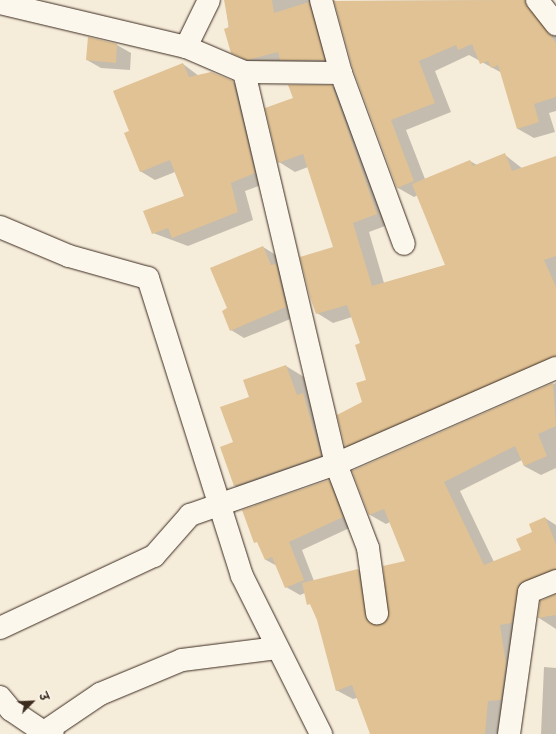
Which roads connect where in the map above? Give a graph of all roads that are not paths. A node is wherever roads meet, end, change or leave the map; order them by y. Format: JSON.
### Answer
{"nodes":[{"id":1,"x":209,"y":0,"type":"edge"},
{"id":2,"x":321,"y":0,"type":"edge"},
{"id":3,"x":537,"y":0,"type":"edge"},
{"id":4,"x":0,"y":3,"type":"edge"},
{"id":5,"x":555,"y":28,"type":"edge"},
{"id":6,"x":186,"y":47,"type":"junction"},
{"id":7,"x":244,"y":72,"type":"junction"},
{"id":8,"x":341,"y":72,"type":"junction"},
{"id":9,"x":0,"y":227,"type":"edge"},
{"id":10,"x":404,"y":244,"type":"dead end"},
{"id":11,"x":556,"y":368,"type":"edge"},
{"id":12,"x":336,"y":464,"type":"junction"},
{"id":13,"x":219,"y":505,"type":"junction"},
{"id":14,"x":556,"y":581,"type":"edge"},
{"id":15,"x":377,"y":613,"type":"dead end"},
{"id":16,"x":0,"y":628,"type":"edge"},
{"id":17,"x":277,"y":648,"type":"junction"},
{"id":18,"x":0,"y":698,"type":"edge"},
{"id":19,"x":49,"y":733,"type":"edge"},
{"id":20,"x":320,"y":734,"type":"edge"},
{"id":21,"x":509,"y":734,"type":"edge"}],
"edges":[{"from":1,"to":6,"type":"street"},
{"from":2,"to":8,"type":"street"},
{"from":3,"to":5,"type":"street"},
{"from":4,"to":6,"type":"street"},
{"from":6,"to":7,"type":"street"},
{"from":7,"to":8,"type":"street"},
{"from":7,"to":12,"type":"street"},
{"from":8,"to":10,"type":"street"},
{"from":9,"to":13,"type":"street"},
{"from":11,"to":12,"type":"street"},
{"from":12,"to":13,"type":"street"},
{"from":12,"to":15,"type":"street"},
{"from":13,"to":16,"type":"street"},
{"from":13,"to":17,"type":"street"},
{"from":14,"to":21,"type":"street"},
{"from":17,"to":19,"type":"street"},
{"from":17,"to":20,"type":"street"},
{"from":18,"to":19,"type":"street"}]}
